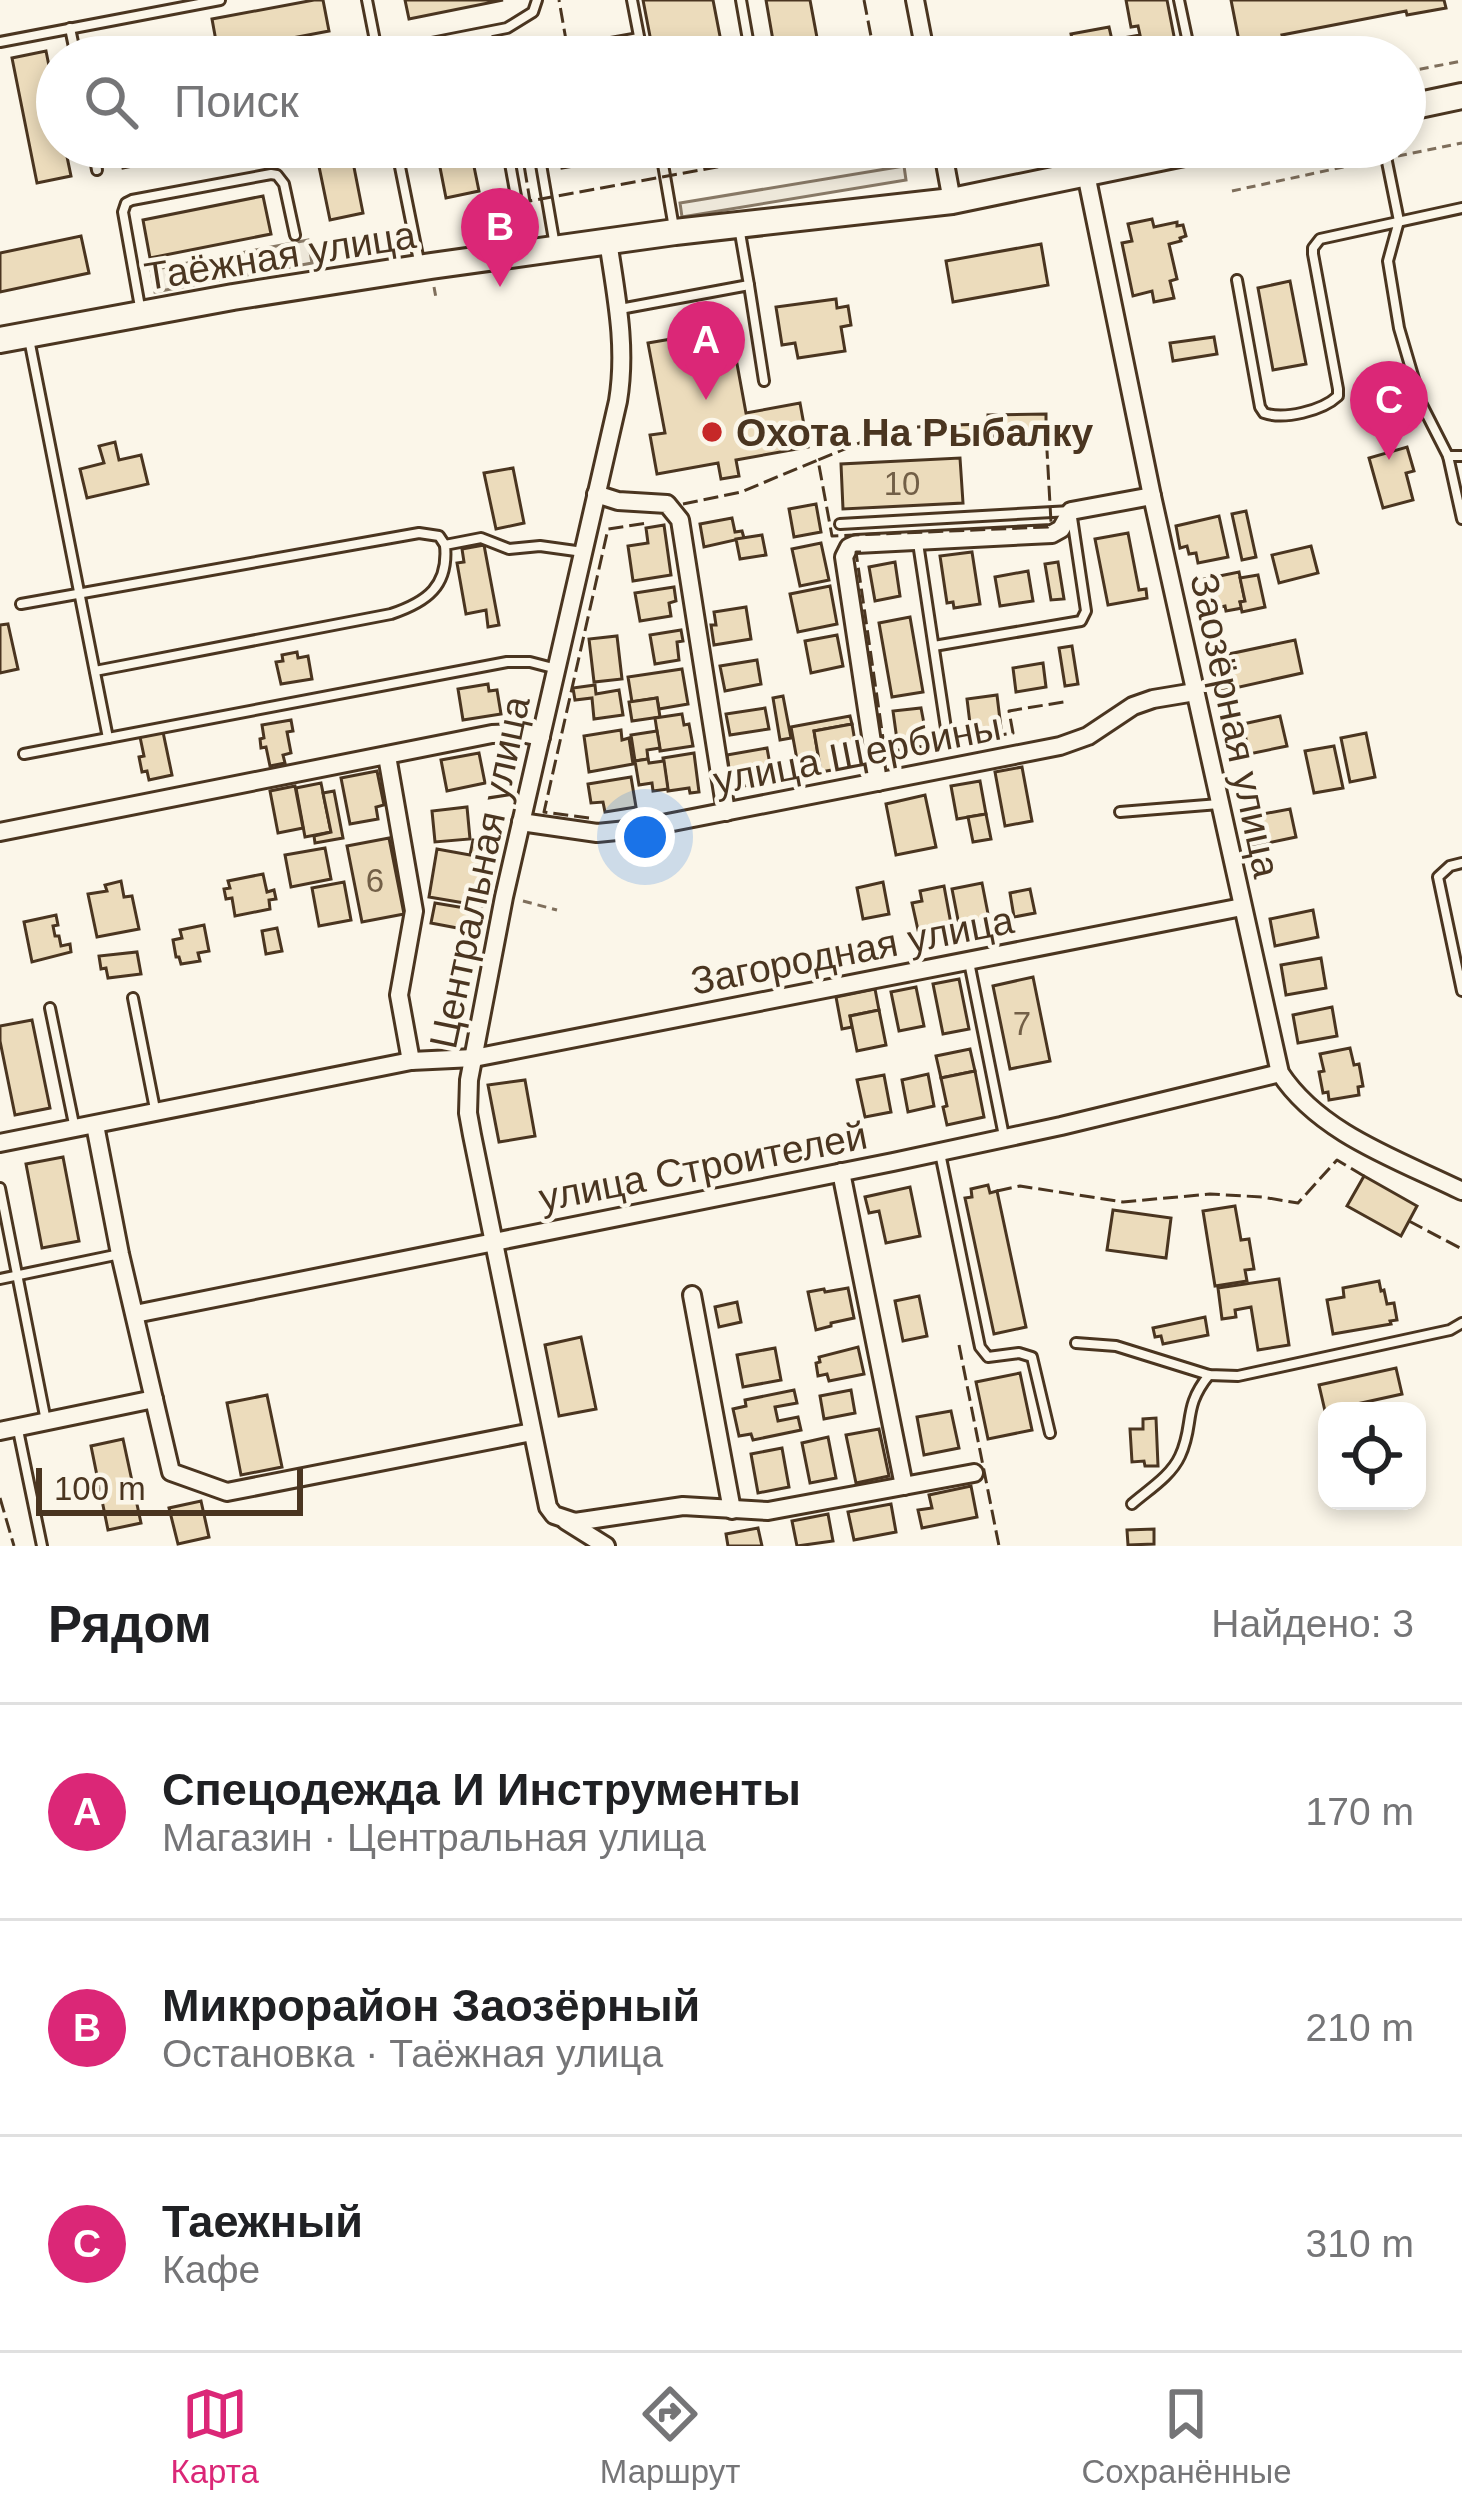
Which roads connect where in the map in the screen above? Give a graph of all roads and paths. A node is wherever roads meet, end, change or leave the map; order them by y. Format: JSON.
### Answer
{"nodes":[{"id":1,"x":220,"y":0,"type":"edge"},
{"id":2,"x":368,"y":0,"type":"edge"},
{"id":3,"x":537,"y":0,"type":"edge"},
{"id":4,"x":632,"y":0,"type":"edge"},
{"id":5,"x":741,"y":0,"type":"edge"},
{"id":6,"x":915,"y":0,"type":"edge"},
{"id":7,"x":1179,"y":0,"type":"edge"},
{"id":8,"x":70,"y":28,"type":"junction"},
{"id":9,"x":487,"y":34,"type":"joint"},
{"id":10,"x":72,"y":36,"type":"edge"},
{"id":11,"x":375,"y":36,"type":"edge"},
{"id":12,"x":477,"y":36,"type":"edge"},
{"id":13,"x":640,"y":36,"type":"edge"},
{"id":14,"x":747,"y":36,"type":"edge"},
{"id":15,"x":922,"y":36,"type":"edge"},
{"id":16,"x":1187,"y":36,"type":"edge"},
{"id":17,"x":0,"y":41,"type":"edge"},
{"id":18,"x":1462,"y":61,"type":"edge"},
{"id":19,"x":1426,"y":68,"type":"edge"},
{"id":20,"x":1462,"y":97,"type":"edge"},
{"id":21,"x":1426,"y":104,"type":"edge"},
{"id":22,"x":1462,"y":143,"type":"edge"},
{"id":23,"x":1426,"y":150,"type":"edge"},
{"id":24,"x":400,"y":168,"type":"edge"},
{"id":25,"x":511,"y":168,"type":"edge"},
{"id":26,"x":542,"y":168,"type":"edge"},
{"id":27,"x":663,"y":168,"type":"edge"},
{"id":28,"x":946,"y":168,"type":"edge"},
{"id":29,"x":1114,"y":168,"type":"edge"},
{"id":30,"x":1339,"y":168,"type":"edge"},
{"id":31,"x":1388,"y":168,"type":"edge"},
{"id":32,"x":1086,"y":174,"type":"junction"},
{"id":33,"x":1232,"y":191,"type":"dead end"},
{"id":34,"x":952,"y":200,"type":"junction"},
{"id":35,"x":1462,"y":208,"type":"edge"},
{"id":36,"x":1399,"y":221,"type":"junction"},
{"id":37,"x":738,"y":224,"type":"junction"},
{"id":38,"x":675,"y":232,"type":"junction"},
{"id":39,"x":295,"y":235,"type":"dead end"},
{"id":40,"x":608,"y":241,"type":"junction"},
{"id":41,"x":556,"y":248,"type":"junction"},
{"id":42,"x":526,"y":252,"type":"junction"},
{"id":43,"x":421,"y":268,"type":"junction"},
{"id":44,"x":1237,"y":280,"type":"dead end"},
{"id":45,"x":749,"y":285,"type":"junction"},
{"id":46,"x":618,"y":309,"type":"junction"},
{"id":47,"x":142,"y":314,"type":"junction"},
{"id":48,"x":28,"y":334,"type":"junction"},
{"id":49,"x":0,"y":340,"type":"edge"},
{"id":50,"x":764,"y":381,"type":"dead end"},
{"id":51,"x":1448,"y":456,"type":"junction"},
{"id":52,"x":1462,"y":456,"type":"edge"},
{"id":53,"x":596,"y":494,"type":"junction"},
{"id":54,"x":1152,"y":496,"type":"junction"},
{"id":55,"x":1070,"y":512,"type":"junction"},
{"id":56,"x":1462,"y":519,"type":"edge"},
{"id":57,"x":840,"y":524,"type":"dead end"},
{"id":58,"x":918,"y":541,"type":"junction"},
{"id":59,"x":445,"y":544,"type":"junction"},
{"id":60,"x":583,"y":552,"type":"junction"},
{"id":61,"x":79,"y":593,"type":"junction"},
{"id":62,"x":21,"y":604,"type":"dead end"},
{"id":63,"x":934,"y":646,"type":"junction"},
{"id":64,"x":556,"y":668,"type":"junction"},
{"id":65,"x":94,"y":671,"type":"junction"},
{"id":66,"x":1195,"y":692,"type":"junction"},
{"id":67,"x":947,"y":734,"type":"dead end"},
{"id":68,"x":541,"y":736,"type":"junction"},
{"id":69,"x":108,"y":738,"type":"junction"},
{"id":70,"x":24,"y":754,"type":"dead end"},
{"id":71,"x":387,"y":756,"type":"junction"},
{"id":72,"x":878,"y":782,"type":"junction"},
{"id":73,"x":1220,"y":804,"type":"junction"},
{"id":74,"x":726,"y":812,"type":"junction"},
{"id":75,"x":1120,"y":812,"type":"dead end"},
{"id":76,"x":521,"y":822,"type":"junction"},
{"id":77,"x":0,"y":832,"type":"edge"},
{"id":78,"x":1462,"y":863,"type":"edge"},
{"id":79,"x":504,"y":897,"type":"junction"},
{"id":80,"x":1242,"y":907,"type":"junction"},
{"id":81,"x":557,"y":910,"type":"dead end"},
{"id":82,"x":969,"y":961,"type":"junction"},
{"id":83,"x":1462,"y":991,"type":"edge"},
{"id":84,"x":133,"y":998,"type":"dead end"},
{"id":85,"x":50,"y":1008,"type":"dead end"},
{"id":86,"x":474,"y":1058,"type":"junction"},
{"id":87,"x":411,"y":1061,"type":"junction"},
{"id":88,"x":1280,"y":1073,"type":"junction"},
{"id":89,"x":155,"y":1113,"type":"junction"},
{"id":90,"x":95,"y":1125,"type":"junction"},
{"id":91,"x":75,"y":1129,"type":"junction"},
{"id":92,"x":1004,"y":1138,"type":"junction"},
{"id":93,"x":0,"y":1143,"type":"edge"},
{"id":94,"x":939,"y":1152,"type":"junction"},
{"id":95,"x":841,"y":1172,"type":"junction"},
{"id":96,"x":0,"y":1188,"type":"edge"},
{"id":97,"x":1462,"y":1191,"type":"edge"},
{"id":98,"x":493,"y":1240,"type":"junction"},
{"id":99,"x":120,"y":1254,"type":"junction"},
{"id":100,"x":17,"y":1276,"type":"junction"},
{"id":101,"x":0,"y":1280,"type":"edge"},
{"id":102,"x":692,"y":1295,"type":"dead end"},
{"id":103,"x":135,"y":1314,"type":"junction"},
{"id":104,"x":1462,"y":1323,"type":"edge"},
{"id":105,"x":1076,"y":1343,"type":"dead end"},
{"id":106,"x":1209,"y":1375,"type":"junction"},
{"id":107,"x":154,"y":1399,"type":"junction"},
{"id":108,"x":46,"y":1421,"type":"junction"},
{"id":109,"x":9,"y":1429,"type":"edge"},
{"id":110,"x":532,"y":1432,"type":"junction"},
{"id":111,"x":1050,"y":1433,"type":"dead end"},
{"id":112,"x":974,"y":1473,"type":"dead end"},
{"id":113,"x":904,"y":1486,"type":"junction"},
{"id":114,"x":1132,"y":1504,"type":"dead end"},
{"id":115,"x":733,"y":1510,"type":"junction"},
{"id":116,"x":560,"y":1518,"type":"junction"},
{"id":117,"x":42,"y":1546,"type":"edge"},
{"id":118,"x":606,"y":1546,"type":"edge"}],
"edges":[{"from":1,"to":8,"type":"lane"},
{"from":2,"to":11,"type":"lane"},
{"from":3,"to":9,"type":"lane"},
{"from":4,"to":13,"type":"lane"},
{"from":5,"to":14,"type":"lane"},
{"from":6,"to":15,"type":"street"},
{"from":7,"to":16,"type":"lane"},
{"from":8,"to":10,"type":"lane"},
{"from":8,"to":17,"type":"lane"},
{"from":9,"to":12,"type":"lane"},
{"from":18,"to":19,"type":"path"},
{"from":20,"to":21,"type":"street"},
{"from":22,"to":23,"type":"path"},
{"from":24,"to":43,"type":"lane"},
{"from":25,"to":42,"type":"lane"},
{"from":26,"to":41,"type":"lane"},
{"from":27,"to":38,"type":"lane"},
{"from":28,"to":34,"type":"street"},
{"from":29,"to":32,"type":"street","name":"Таёжная улица"},
{"from":30,"to":33,"type":"path"},
{"from":31,"to":36,"type":"lane"},
{"from":32,"to":34,"type":"street","name":"Таёжная улица"},
{"from":32,"to":54,"type":"street","name":"Заозёрная улица"},
{"from":34,"to":37,"type":"street","name":"Таёжная улица"},
{"from":35,"to":36,"type":"lane"},
{"from":36,"to":44,"type":"lane"},
{"from":36,"to":51,"type":"lane"},
{"from":37,"to":38,"type":"street","name":"Таёжная улица"},
{"from":37,"to":45,"type":"lane"},
{"from":38,"to":40,"type":"street","name":"Таёжная улица"},
{"from":39,"to":47,"type":"lane"},
{"from":40,"to":41,"type":"street","name":"Таёжная улица"},
{"from":40,"to":46,"type":"street","name":"Центральная улица"},
{"from":41,"to":42,"type":"street","name":"Таёжная улица"},
{"from":42,"to":43,"type":"street","name":"Таёжная улица"},
{"from":43,"to":47,"type":"street","name":"Таёжная улица"},
{"from":45,"to":46,"type":"lane"},
{"from":45,"to":50,"type":"lane"},
{"from":46,"to":53,"type":"street","name":"Центральная улица"},
{"from":47,"to":48,"type":"street","name":"Таёжная улица"},
{"from":48,"to":49,"type":"street","name":"Таёжная улица"},
{"from":48,"to":61,"type":"lane"},
{"from":51,"to":52,"type":"lane"},
{"from":51,"to":56,"type":"lane"},
{"from":53,"to":60,"type":"street","name":"Центральная улица"},
{"from":53,"to":74,"type":"street"},
{"from":54,"to":55,"type":"street"},
{"from":54,"to":66,"type":"street","name":"Заозёрная улица"},
{"from":55,"to":57,"type":"lane"},
{"from":55,"to":58,"type":"street"},
{"from":55,"to":63,"type":"lane"},
{"from":58,"to":63,"type":"lane"},
{"from":58,"to":72,"type":"street"},
{"from":59,"to":60,"type":"lane"},
{"from":59,"to":61,"type":"lane"},
{"from":59,"to":65,"type":"lane"},
{"from":60,"to":64,"type":"street","name":"Центральная улица"},
{"from":61,"to":62,"type":"lane"},
{"from":61,"to":65,"type":"lane"},
{"from":63,"to":67,"type":"lane"},
{"from":64,"to":68,"type":"street","name":"Центральная улица"},
{"from":64,"to":69,"type":"lane"},
{"from":65,"to":69,"type":"lane"},
{"from":66,"to":72,"type":"street","name":"улица Щербины"},
{"from":66,"to":73,"type":"street","name":"Заозёрная улица"},
{"from":68,"to":71,"type":"street"},
{"from":68,"to":76,"type":"street","name":"Центральная улица"},
{"from":69,"to":70,"type":"lane"},
{"from":71,"to":77,"type":"street"},
{"from":71,"to":87,"type":"street"},
{"from":72,"to":74,"type":"street","name":"улица Щербины"},
{"from":73,"to":75,"type":"lane"},
{"from":73,"to":80,"type":"street","name":"Заозёрная улица"},
{"from":74,"to":76,"type":"street","name":"улица Щербины"},
{"from":76,"to":79,"type":"street","name":"Центральная улица"},
{"from":78,"to":83,"type":"lane"},
{"from":79,"to":81,"type":"path"},
{"from":79,"to":86,"type":"street","name":"Центральная улица"},
{"from":80,"to":82,"type":"street","name":"Загородная улица"},
{"from":80,"to":88,"type":"street","name":"Заозёрная улица"},
{"from":82,"to":86,"type":"street","name":"Загородная улица"},
{"from":82,"to":92,"type":"lane"},
{"from":84,"to":89,"type":"lane"},
{"from":85,"to":91,"type":"lane"},
{"from":86,"to":87,"type":"street","name":"Загородная улица"},
{"from":86,"to":98,"type":"street","name":"Центральная улица"},
{"from":87,"to":89,"type":"street","name":"Загородная улица"},
{"from":88,"to":92,"type":"street","name":"улица Строителей"},
{"from":88,"to":97,"type":"street"},
{"from":89,"to":90,"type":"street","name":"Загородная улица"},
{"from":90,"to":91,"type":"street","name":"Загородная улица"},
{"from":90,"to":99,"type":"street"},
{"from":91,"to":93,"type":"street","name":"Загородная улица"},
{"from":92,"to":94,"type":"street","name":"улица Строителей"},
{"from":94,"to":95,"type":"street","name":"улица Строителей"},
{"from":94,"to":111,"type":"lane"},
{"from":95,"to":98,"type":"street","name":"улица Строителей"},
{"from":95,"to":113,"type":"street"},
{"from":96,"to":100,"type":"lane"},
{"from":98,"to":103,"type":"street","name":"улица Строителей"},
{"from":98,"to":110,"type":"street","name":"Центральная улица"},
{"from":99,"to":100,"type":"lane"},
{"from":99,"to":103,"type":"street"},
{"from":100,"to":101,"type":"lane"},
{"from":100,"to":108,"type":"lane"},
{"from":102,"to":115,"type":"street"},
{"from":103,"to":107,"type":"street"},
{"from":104,"to":106,"type":"lane"},
{"from":105,"to":106,"type":"lane"},
{"from":106,"to":114,"type":"lane"},
{"from":107,"to":108,"type":"street"},
{"from":107,"to":110,"type":"street"},
{"from":108,"to":109,"type":"street"},
{"from":109,"to":117,"type":"lane"},
{"from":110,"to":116,"type":"street","name":"Центральная улица"},
{"from":112,"to":113,"type":"street"},
{"from":113,"to":115,"type":"street"},
{"from":115,"to":116,"type":"street"},
{"from":116,"to":118,"type":"street"}]}
